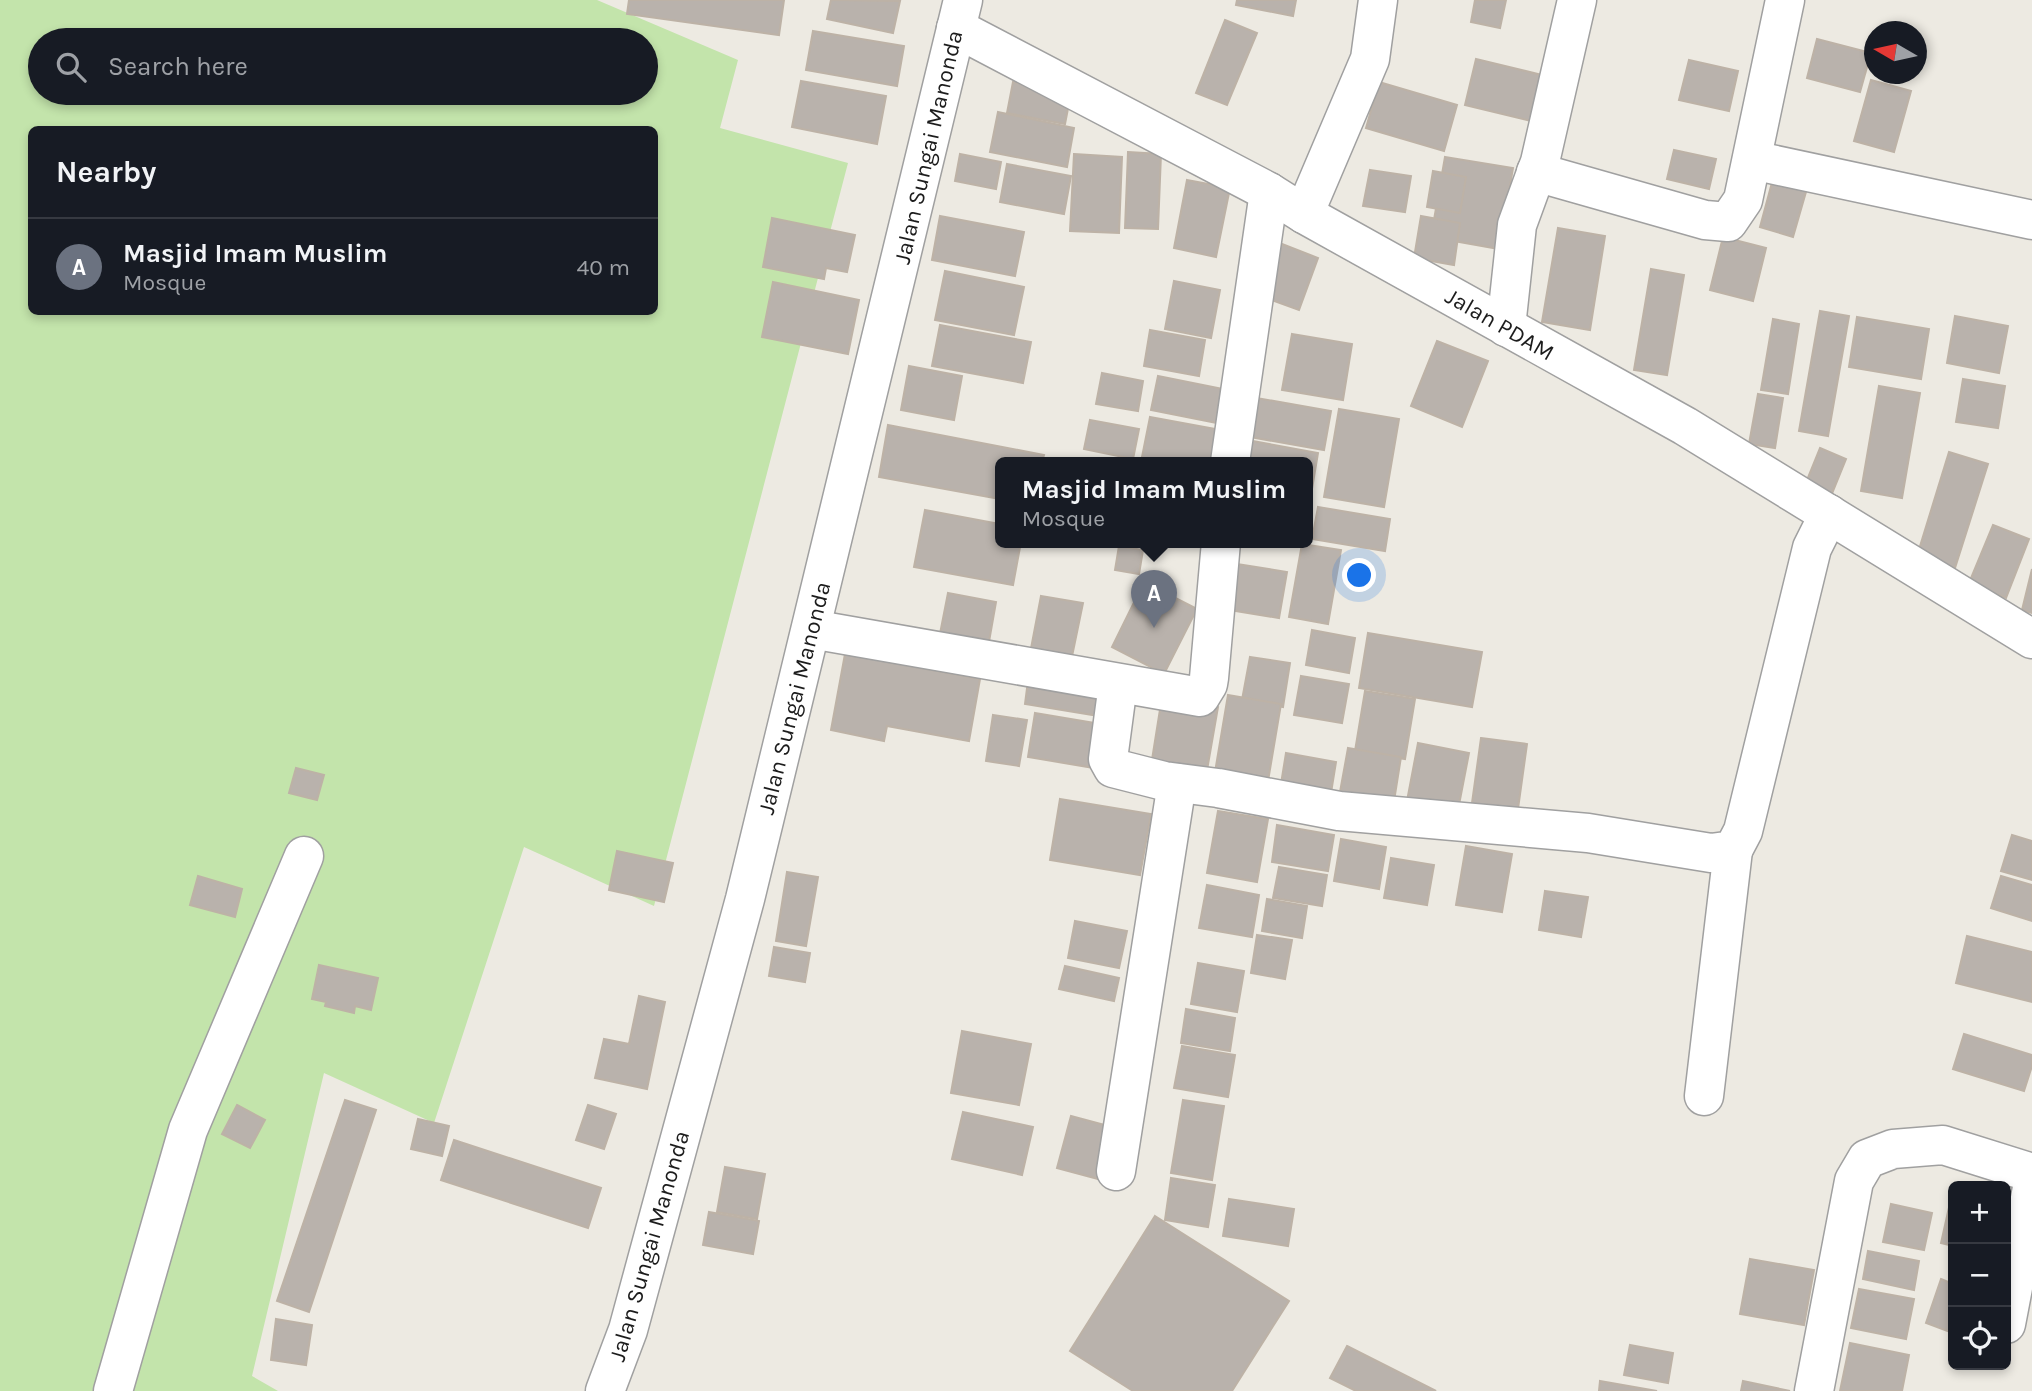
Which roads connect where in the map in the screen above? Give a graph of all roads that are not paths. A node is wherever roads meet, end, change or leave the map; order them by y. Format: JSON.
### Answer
{"nodes":[{"id":1,"x":1378,"y":0,"type":"edge"},
{"id":2,"x":1577,"y":0,"type":"edge"},
{"id":3,"x":1785,"y":0,"type":"edge"},
{"id":4,"x":960,"y":14,"type":"edge"},
{"id":5,"x":1752,"y":160,"type":"junction"},
{"id":6,"x":1536,"y":172,"type":"junction"},
{"id":7,"x":1269,"y":192,"type":"junction"},
{"id":8,"x":1304,"y":214,"type":"junction"},
{"id":9,"x":2032,"y":220,"type":"edge"},
{"id":10,"x":1506,"y":327,"type":"junction"},
{"id":11,"x":1231,"y":457,"type":"edge"},
{"id":12,"x":1829,"y":514,"type":"junction"},
{"id":13,"x":1220,"y":548,"type":"edge"},
{"id":14,"x":811,"y":629,"type":"junction"},
{"id":15,"x":2032,"y":639,"type":"edge"},
{"id":16,"x":1118,"y":684,"type":"junction"},
{"id":17,"x":1177,"y":783,"type":"junction"},
{"id":18,"x":1733,"y":850,"type":"junction"},
{"id":19,"x":304,"y":856,"type":"dead end"},
{"id":20,"x":1704,"y":1096,"type":"dead end"},
{"id":21,"x":1116,"y":1171,"type":"dead end"},
{"id":22,"x":2032,"y":1173,"type":"edge"},
{"id":23,"x":2032,"y":1188,"type":"edge"},
{"id":24,"x":2009,"y":1307,"type":"edge"},
{"id":25,"x":113,"y":1391,"type":"edge"},
{"id":26,"x":605,"y":1391,"type":"edge"},
{"id":27,"x":1814,"y":1391,"type":"edge"}],
"edges":[{"from":1,"to":8,"type":"street"},
{"from":2,"to":6,"type":"street"},
{"from":3,"to":5,"type":"street"},
{"from":4,"to":7,"type":"street","name":"Jalan PDAM"},
{"from":4,"to":14,"type":"street","name":"Jalan Sungai Manonda"},
{"from":5,"to":6,"type":"street"},
{"from":5,"to":9,"type":"street"},
{"from":6,"to":10,"type":"street"},
{"from":7,"to":8,"type":"street","name":"Jalan PDAM"},
{"from":7,"to":11,"type":"street"},
{"from":8,"to":10,"type":"street","name":"Jalan PDAM"},
{"from":10,"to":12,"type":"street","name":"Jalan PDAM"},
{"from":12,"to":15,"type":"street","name":"Jalan PDAM"},
{"from":12,"to":18,"type":"street"},
{"from":13,"to":16,"type":"street"},
{"from":14,"to":16,"type":"street"},
{"from":14,"to":26,"type":"street","name":"Jalan Sungai Manonda"},
{"from":16,"to":17,"type":"street"},
{"from":17,"to":18,"type":"street"},
{"from":17,"to":21,"type":"street"},
{"from":18,"to":20,"type":"street"},
{"from":19,"to":25,"type":"street"},
{"from":22,"to":27,"type":"street"},
{"from":23,"to":24,"type":"street"}]}
